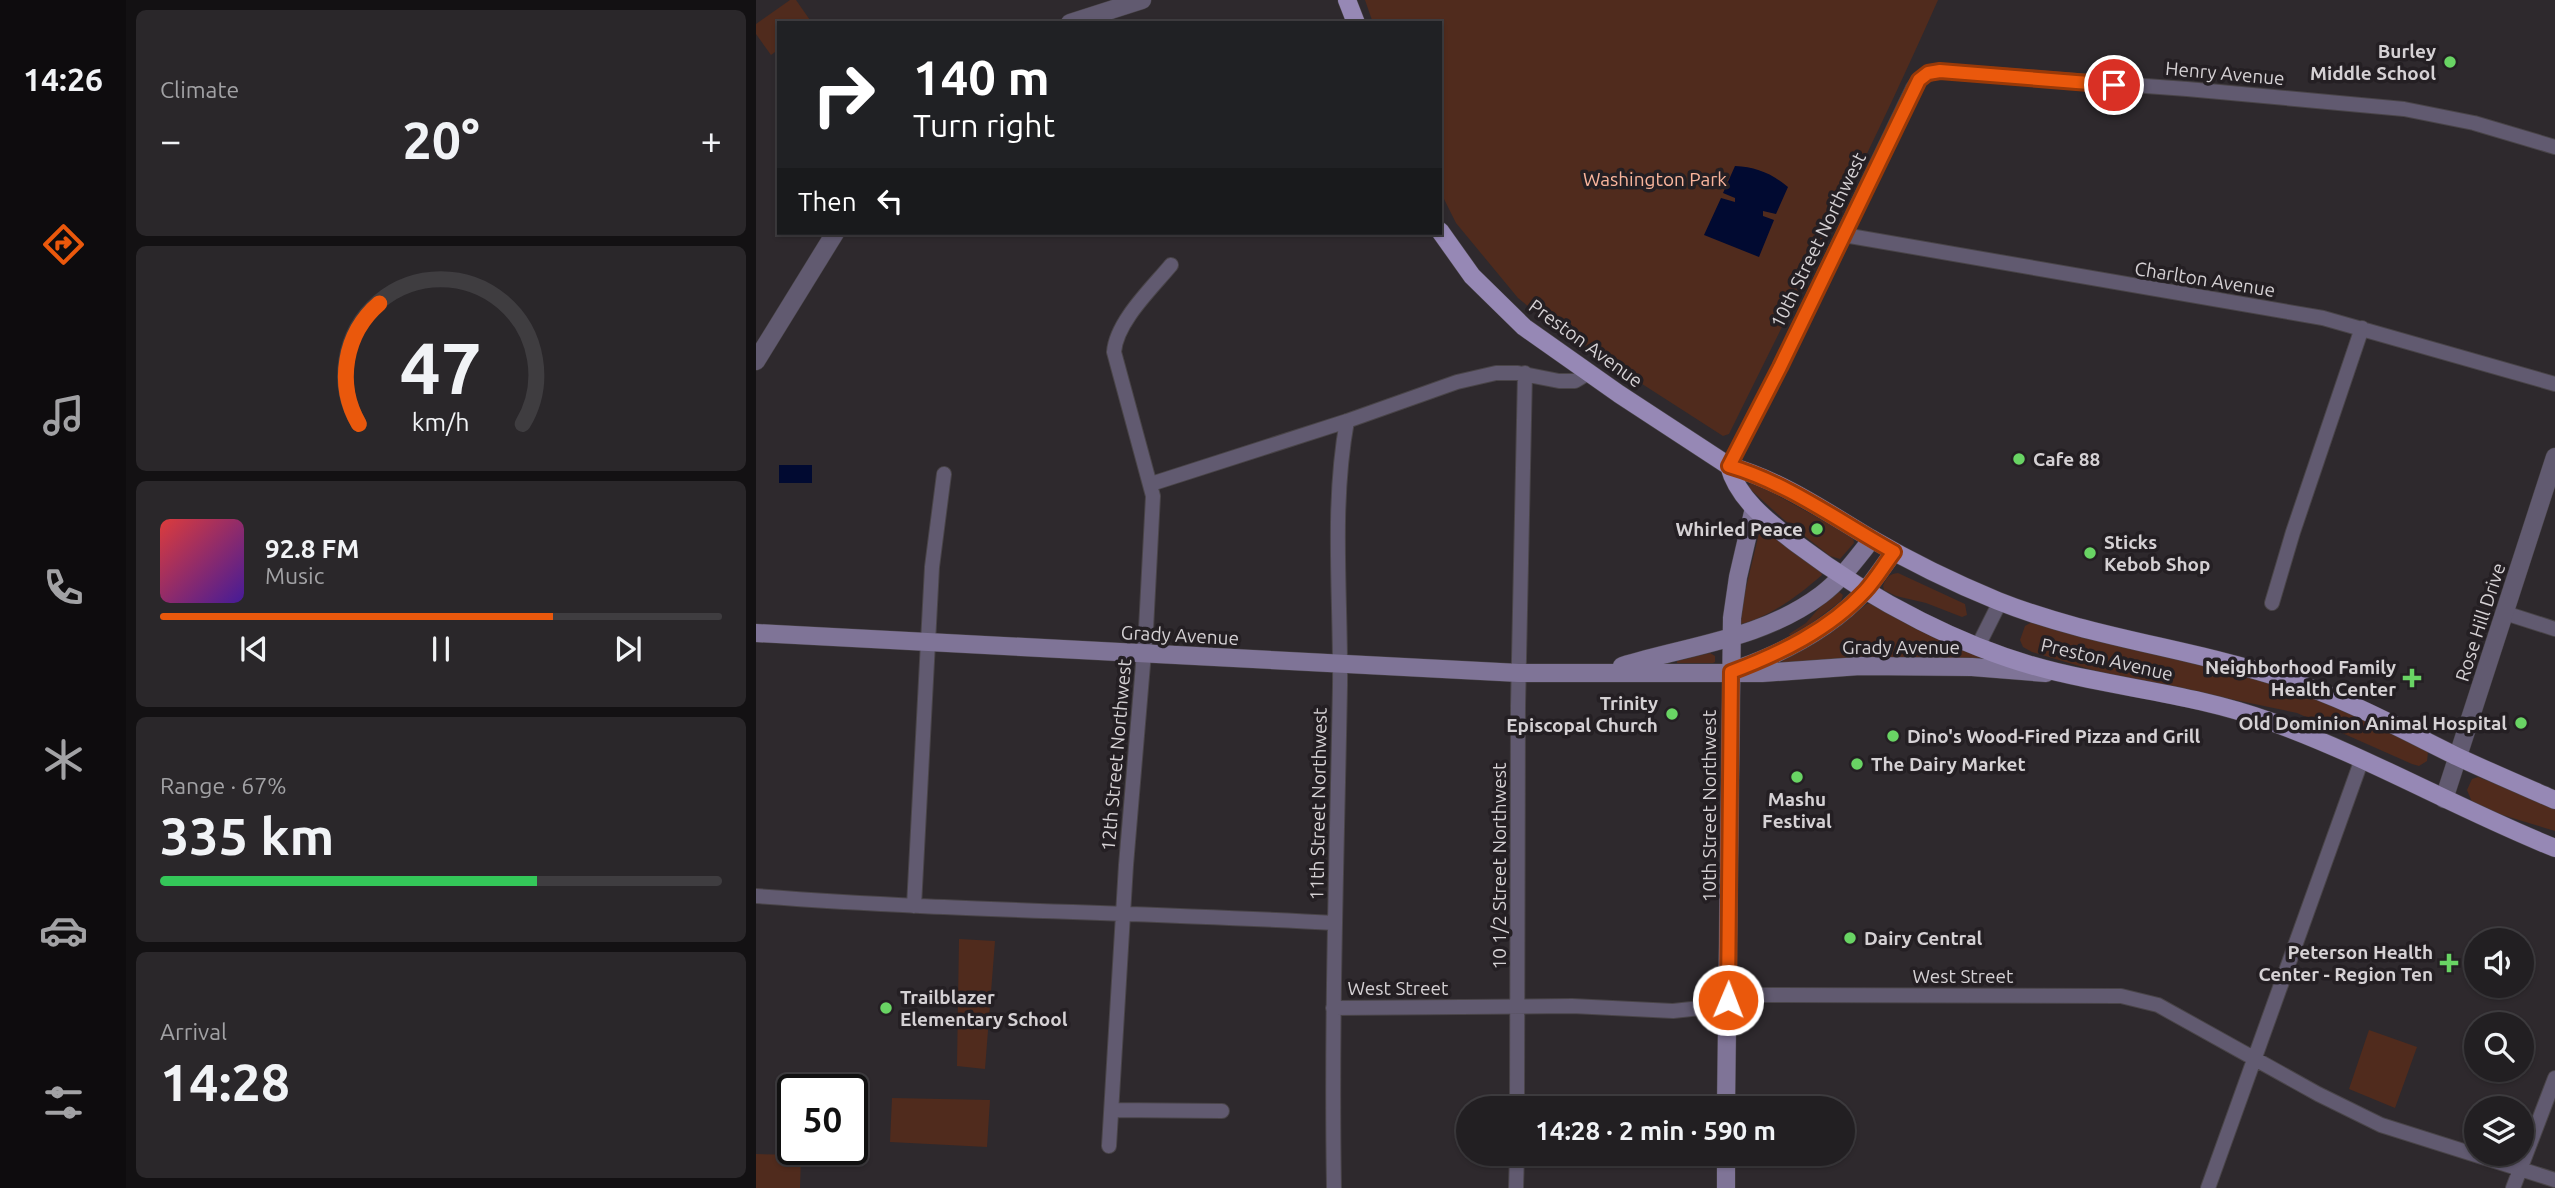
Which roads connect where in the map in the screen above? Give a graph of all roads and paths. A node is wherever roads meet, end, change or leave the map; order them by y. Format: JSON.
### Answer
{"nodes":[{"id":1,"x":1142,"y":0,"type":"edge"},
{"id":2,"x":1347,"y":0,"type":"edge"},
{"id":3,"x":1076,"y":21,"type":"edge"},
{"id":4,"x":1355,"y":21,"type":"edge"},
{"id":5,"x":1928,"y":73,"type":"joint"},
{"id":6,"x":2555,"y":147,"type":"edge"},
{"id":7,"x":1442,"y":233,"type":"edge"},
{"id":8,"x":834,"y":235,"type":"edge"},
{"id":9,"x":1844,"y":235,"type":"junction"},
{"id":10,"x":1171,"y":265,"type":"dead end"},
{"id":11,"x":2362,"y":328,"type":"junction"},
{"id":12,"x":756,"y":361,"type":"edge"},
{"id":13,"x":1590,"y":372,"type":"junction"},
{"id":14,"x":1525,"y":373,"type":"junction"},
{"id":15,"x":2555,"y":384,"type":"edge"},
{"id":16,"x":1347,"y":421,"type":"junction"},
{"id":17,"x":2555,"y":457,"type":"edge"},
{"id":18,"x":1729,"y":466,"type":"junction"},
{"id":19,"x":944,"y":474,"type":"dead end"},
{"id":20,"x":1151,"y":484,"type":"junction"},
{"id":21,"x":1754,"y":508,"type":"junction"},
{"id":22,"x":1872,"y":539,"type":"junction"},
{"id":23,"x":1894,"y":552,"type":"junction"},
{"id":24,"x":1843,"y":576,"type":"junction"},
{"id":25,"x":1866,"y":590,"type":"junction"},
{"id":26,"x":2000,"y":602,"type":"junction"},
{"id":27,"x":2272,"y":603,"type":"dead end"},
{"id":28,"x":2505,"y":613,"type":"junction"},
{"id":29,"x":2555,"y":629,"type":"edge"},
{"id":30,"x":756,"y":633,"type":"edge"},
{"id":31,"x":1731,"y":639,"type":"junction"},
{"id":32,"x":930,"y":642,"type":"junction"},
{"id":33,"x":1978,"y":646,"type":"junction"},
{"id":34,"x":1144,"y":654,"type":"junction"},
{"id":35,"x":1339,"y":665,"type":"junction"},
{"id":36,"x":1602,"y":672,"type":"junction"},
{"id":37,"x":1731,"y":672,"type":"junction"},
{"id":38,"x":1519,"y":673,"type":"junction"},
{"id":39,"x":2073,"y":676,"type":"junction"},
{"id":40,"x":2458,"y":757,"type":"junction"},
{"id":41,"x":2362,"y":759,"type":"junction"},
{"id":42,"x":2444,"y":799,"type":"junction"},
{"id":43,"x":2555,"y":800,"type":"edge"},
{"id":44,"x":2555,"y":848,"type":"edge"},
{"id":45,"x":756,"y":896,"type":"edge"},
{"id":46,"x":914,"y":906,"type":"junction"},
{"id":47,"x":1124,"y":913,"type":"junction"},
{"id":48,"x":1335,"y":923,"type":"junction"},
{"id":49,"x":1728,"y":1000,"type":"junction"},
{"id":50,"x":1517,"y":1007,"type":"junction"},
{"id":51,"x":1333,"y":1008,"type":"junction"},
{"id":52,"x":2254,"y":1058,"type":"junction"},
{"id":53,"x":2555,"y":1078,"type":"edge"},
{"id":54,"x":1517,"y":1096,"type":"edge"},
{"id":55,"x":1726,"y":1096,"type":"edge"},
{"id":56,"x":1112,"y":1110,"type":"junction"},
{"id":57,"x":1222,"y":1111,"type":"dead end"},
{"id":58,"x":1110,"y":1146,"type":"dead end"},
{"id":59,"x":1517,"y":1166,"type":"edge"},
{"id":60,"x":1726,"y":1166,"type":"edge"},
{"id":61,"x":2520,"y":1169,"type":"junction"},
{"id":62,"x":2555,"y":1180,"type":"edge"},
{"id":63,"x":1334,"y":1188,"type":"edge"},
{"id":64,"x":1517,"y":1188,"type":"edge"},
{"id":65,"x":1726,"y":1188,"type":"edge"},
{"id":66,"x":2208,"y":1188,"type":"edge"},
{"id":67,"x":2513,"y":1188,"type":"edge"}],
"edges":[{"from":1,"to":3,"type":"street"},
{"from":2,"to":4,"type":"main road"},
{"from":5,"to":6,"type":"street","name":"Henry Avenue"},
{"from":5,"to":9,"type":"street","name":"10th Street Northwest"},
{"from":7,"to":13,"type":"main road","name":"Preston Avenue"},
{"from":8,"to":12,"type":"street"},
{"from":9,"to":11,"type":"street","name":"Charlton Avenue"},
{"from":9,"to":18,"type":"street","name":"10th Street Northwest"},
{"from":10,"to":20,"type":"street","name":"12th Street Northwest"},
{"from":11,"to":15,"type":"street","name":"Charlton Avenue"},
{"from":11,"to":27,"type":"street"},
{"from":13,"to":14,"type":"street"},
{"from":13,"to":18,"type":"main road","name":"Preston Avenue"},
{"from":14,"to":16,"type":"street"},
{"from":14,"to":38,"type":"street","name":"10 1/2 Street Northwest"},
{"from":16,"to":20,"type":"street"},
{"from":16,"to":35,"type":"street","name":"11th Street Northwest"},
{"from":17,"to":28,"type":"street","name":"Rose Hill Drive"},
{"from":18,"to":21,"type":"main road","name":"Preston Avenue"},
{"from":18,"to":22,"type":"main road","name":"Preston Avenue"},
{"from":19,"to":32,"type":"street"},
{"from":20,"to":34,"type":"street","name":"12th Street Northwest"},
{"from":21,"to":24,"type":"main road","name":"Preston Avenue"},
{"from":21,"to":31,"type":"main road","name":"10th Street Northwest"},
{"from":22,"to":23,"type":"main road","name":"Preston Avenue"},
{"from":22,"to":24,"type":"main road","name":"Grady Avenue"},
{"from":23,"to":25,"type":"main road"},
{"from":23,"to":26,"type":"main road","name":"Preston Avenue"},
{"from":24,"to":25,"type":"main road","name":"Preston Avenue"},
{"from":24,"to":31,"type":"main road","name":"Grady Avenue"},
{"from":25,"to":33,"type":"main road","name":"Preston Avenue"},
{"from":25,"to":37,"type":"main road"},
{"from":26,"to":33,"type":"street"},
{"from":26,"to":40,"type":"main road","name":"Preston Avenue"},
{"from":28,"to":29,"type":"street"},
{"from":28,"to":40,"type":"street","name":"Rose Hill Drive"},
{"from":30,"to":32,"type":"main road","name":"Grady Avenue"},
{"from":31,"to":36,"type":"main road","name":"Grady Avenue"},
{"from":31,"to":37,"type":"main road","name":"10th Street Northwest"},
{"from":32,"to":34,"type":"main road","name":"Grady Avenue"},
{"from":32,"to":46,"type":"street"},
{"from":33,"to":39,"type":"main road","name":"Preston Avenue"},
{"from":34,"to":35,"type":"main road","name":"Grady Avenue"},
{"from":34,"to":47,"type":"street","name":"12th Street Northwest"},
{"from":35,"to":38,"type":"main road","name":"Grady Avenue"},
{"from":35,"to":48,"type":"street","name":"11th Street Northwest"},
{"from":36,"to":37,"type":"main road","name":"Grady Avenue"},
{"from":36,"to":38,"type":"main road","name":"Grady Avenue"},
{"from":37,"to":39,"type":"main road","name":"Grady Avenue"},
{"from":37,"to":49,"type":"main road","name":"10th Street Northwest"},
{"from":38,"to":50,"type":"street","name":"10 1/2 Street Northwest"},
{"from":39,"to":41,"type":"main road","name":"Preston Avenue"},
{"from":40,"to":42,"type":"street","name":"Rose Hill Drive"},
{"from":40,"to":43,"type":"main road","name":"Preston Avenue"},
{"from":41,"to":42,"type":"main road","name":"Preston Avenue"},
{"from":41,"to":52,"type":"street"},
{"from":42,"to":44,"type":"main road","name":"Preston Avenue"},
{"from":45,"to":46,"type":"street"},
{"from":46,"to":47,"type":"street"},
{"from":47,"to":48,"type":"street"},
{"from":47,"to":56,"type":"street","name":"12th Street Northwest"},
{"from":48,"to":51,"type":"street","name":"11th Street Northwest"},
{"from":49,"to":50,"type":"street","name":"West Street"},
{"from":49,"to":52,"type":"street","name":"West Street"},
{"from":49,"to":55,"type":"main road","name":"10th Street Northwest"},
{"from":50,"to":51,"type":"street","name":"West Street"},
{"from":50,"to":54,"type":"street","name":"10 1/2 Street Northwest"},
{"from":51,"to":63,"type":"street","name":"11th Street Northwest"},
{"from":52,"to":61,"type":"street","name":"West Street"},
{"from":52,"to":66,"type":"street"},
{"from":53,"to":61,"type":"street"},
{"from":56,"to":57,"type":"street"},
{"from":56,"to":58,"type":"street","name":"12th Street Northwest"},
{"from":59,"to":64,"type":"street"},
{"from":60,"to":65,"type":"main road"},
{"from":61,"to":62,"type":"street","name":"West Street"},
{"from":61,"to":67,"type":"street"}]}
